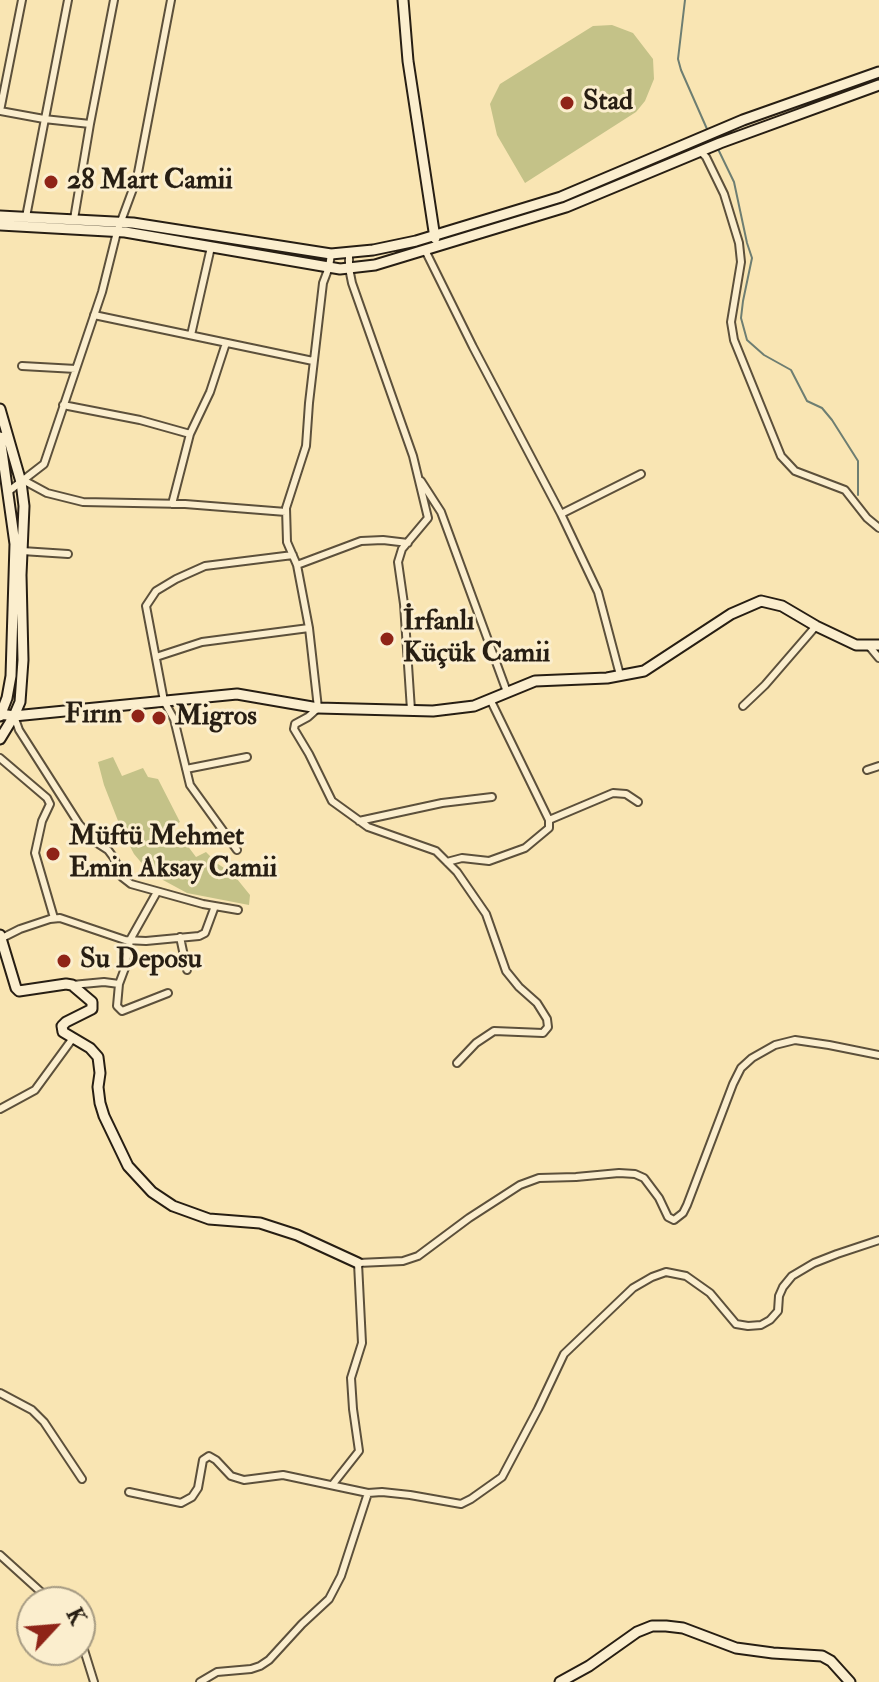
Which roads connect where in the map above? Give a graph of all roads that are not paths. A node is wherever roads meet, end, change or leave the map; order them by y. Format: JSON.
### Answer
{"nodes":[{"id":1,"x":22,"y":0,"type":"edge"},
{"id":2,"x":68,"y":0,"type":"edge"},
{"id":3,"x":114,"y":0,"type":"edge"},
{"id":4,"x":171,"y":0,"type":"edge"},
{"id":5,"x":403,"y":0,"type":"edge"},
{"id":6,"x":879,"y":72,"type":"edge"},
{"id":7,"x":879,"y":85,"type":"edge"},
{"id":8,"x":0,"y":111,"type":"edge"},
{"id":9,"x":44,"y":119,"type":"junction"},
{"id":10,"x":90,"y":124,"type":"junction"},
{"id":11,"x":714,"y":137,"type":"junction"},
{"id":12,"x":704,"y":150,"type":"junction"},
{"id":13,"x":0,"y":216,"type":"edge"},
{"id":14,"x":26,"y":217,"type":"junction"},
{"id":15,"x":74,"y":219,"type":"junction"},
{"id":16,"x":0,"y":225,"type":"edge"},
{"id":17,"x":119,"y":227,"type":"junction"},
{"id":18,"x":435,"y":235,"type":"junction"},
{"id":19,"x":211,"y":247,"type":"junction"},
{"id":20,"x":436,"y":247,"type":"junction"},
{"id":21,"x":425,"y":250,"type":"junction"},
{"id":22,"x":349,"y":252,"type":"junction"},
{"id":23,"x":331,"y":254,"type":"junction"},
{"id":24,"x":329,"y":267,"type":"junction"},
{"id":25,"x":349,"y":268,"type":"junction"},
{"id":26,"x":94,"y":315,"type":"junction"},
{"id":27,"x":191,"y":335,"type":"junction"},
{"id":28,"x":226,"y":343,"type":"junction"},
{"id":29,"x":313,"y":361,"type":"junction"},
{"id":30,"x":22,"y":366,"type":"dead end"},
{"id":31,"x":76,"y":369,"type":"junction"},
{"id":32,"x":63,"y":405,"type":"junction"},
{"id":33,"x":0,"y":409,"type":"edge"},
{"id":34,"x":190,"y":434,"type":"junction"},
{"id":35,"x":0,"y":437,"type":"edge"},
{"id":36,"x":641,"y":474,"type":"dead end"},
{"id":37,"x":418,"y":476,"type":"junction"},
{"id":38,"x":22,"y":481,"type":"junction"},
{"id":39,"x":9,"y":491,"type":"junction"},
{"id":40,"x":172,"y":504,"type":"junction"},
{"id":41,"x":286,"y":512,"type":"junction"},
{"id":42,"x":561,"y":514,"type":"junction"},
{"id":43,"x":879,"y":528,"type":"edge"},
{"id":44,"x":408,"y":543,"type":"junction"},
{"id":45,"x":22,"y":551,"type":"junction"},
{"id":46,"x":68,"y":554,"type":"dead end"},
{"id":47,"x":293,"y":555,"type":"junction"},
{"id":48,"x":297,"y":565,"type":"junction"},
{"id":49,"x":816,"y":626,"type":"junction"},
{"id":50,"x":309,"y":628,"type":"junction"},
{"id":51,"x":874,"y":645,"type":"edge"},
{"id":52,"x":156,"y":657,"type":"junction"},
{"id":53,"x":879,"y":658,"type":"edge"},
{"id":54,"x":620,"y":675,"type":"junction"},
{"id":55,"x":507,"y":692,"type":"junction"},
{"id":56,"x":490,"y":699,"type":"junction"},
{"id":57,"x":164,"y":701,"type":"junction"},
{"id":58,"x":743,"y":706,"type":"dead end"},
{"id":59,"x":318,"y":708,"type":"junction"},
{"id":60,"x":411,"y":710,"type":"junction"},
{"id":61,"x":0,"y":715,"type":"edge"},
{"id":62,"x":14,"y":716,"type":"junction"},
{"id":63,"x":0,"y":739,"type":"edge"},
{"id":64,"x":247,"y":757,"type":"dead end"},
{"id":65,"x":0,"y":758,"type":"edge"},
{"id":66,"x":879,"y":766,"type":"edge"},
{"id":67,"x":186,"y":769,"type":"junction"},
{"id":68,"x":867,"y":770,"type":"dead end"},
{"id":69,"x":492,"y":797,"type":"dead end"},
{"id":70,"x":638,"y":802,"type":"dead end"},
{"id":71,"x":549,"y":820,"type":"junction"},
{"id":72,"x":359,"y":821,"type":"junction"},
{"id":73,"x":237,"y":850,"type":"dead end"},
{"id":74,"x":447,"y":862,"type":"junction"},
{"id":75,"x":157,"y":892,"type":"junction"},
{"id":76,"x":215,"y":906,"type":"junction"},
{"id":77,"x":238,"y":910,"type":"dead end"},
{"id":78,"x":54,"y":918,"type":"junction"},
{"id":79,"x":1,"y":936,"type":"edge"},
{"id":80,"x":180,"y":937,"type":"junction"},
{"id":81,"x":130,"y":940,"type":"junction"},
{"id":82,"x":187,"y":970,"type":"dead end"},
{"id":83,"x":119,"y":984,"type":"junction"},
{"id":84,"x":72,"y":985,"type":"junction"},
{"id":85,"x":168,"y":993,"type":"dead end"},
{"id":86,"x":73,"y":1038,"type":"junction"},
{"id":87,"x":879,"y":1055,"type":"edge"},
{"id":88,"x":457,"y":1063,"type":"dead end"},
{"id":89,"x":0,"y":1109,"type":"edge"},
{"id":90,"x":879,"y":1240,"type":"edge"},
{"id":91,"x":358,"y":1263,"type":"junction"},
{"id":92,"x":0,"y":1393,"type":"edge"},
{"id":93,"x":82,"y":1479,"type":"dead end"},
{"id":94,"x":333,"y":1484,"type":"junction"},
{"id":95,"x":129,"y":1492,"type":"dead end"},
{"id":96,"x":368,"y":1493,"type":"junction"},
{"id":97,"x":0,"y":1555,"type":"edge"},
{"id":98,"x":34,"y":1586,"type":"edge"},
{"id":99,"x":200,"y":1682,"type":"edge"},
{"id":100,"x":560,"y":1682,"type":"edge"},
{"id":101,"x":850,"y":1682,"type":"edge"}],
"edges":[{"from":1,"to":8,"type":"street"},
{"from":2,"to":9,"type":"street"},
{"from":3,"to":10,"type":"street"},
{"from":4,"to":17,"type":"street"},
{"from":5,"to":18,"type":"street"},
{"from":6,"to":11,"type":"street"},
{"from":7,"to":11,"type":"street"},
{"from":8,"to":9,"type":"street"},
{"from":9,"to":10,"type":"street"},
{"from":9,"to":14,"type":"street"},
{"from":10,"to":15,"type":"street"},
{"from":11,"to":12,"type":"street"},
{"from":11,"to":18,"type":"street"},
{"from":12,"to":20,"type":"street"},
{"from":12,"to":43,"type":"street"},
{"from":13,"to":14,"type":"street"},
{"from":14,"to":15,"type":"street"},
{"from":15,"to":17,"type":"street"},
{"from":16,"to":17,"type":"street"},
{"from":17,"to":19,"type":"street"},
{"from":17,"to":23,"type":"street"},
{"from":17,"to":26,"type":"street"},
{"from":18,"to":20,"type":"street"},
{"from":18,"to":22,"type":"street"},
{"from":19,"to":24,"type":"street"},
{"from":19,"to":27,"type":"street"},
{"from":20,"to":21,"type":"street"},
{"from":21,"to":25,"type":"street"},
{"from":21,"to":42,"type":"street"},
{"from":22,"to":23,"type":"street"},
{"from":22,"to":25,"type":"street"},
{"from":23,"to":24,"type":"street"},
{"from":24,"to":25,"type":"street"},
{"from":24,"to":29,"type":"street"},
{"from":25,"to":37,"type":"street"},
{"from":26,"to":27,"type":"street"},
{"from":26,"to":31,"type":"street"},
{"from":27,"to":28,"type":"street"},
{"from":28,"to":29,"type":"street"},
{"from":28,"to":34,"type":"street"},
{"from":29,"to":41,"type":"street"},
{"from":30,"to":31,"type":"street"},
{"from":31,"to":32,"type":"street"},
{"from":32,"to":34,"type":"street"},
{"from":32,"to":38,"type":"street"},
{"from":33,"to":38,"type":"street"},
{"from":34,"to":40,"type":"street"},
{"from":35,"to":39,"type":"street"},
{"from":36,"to":42,"type":"street"},
{"from":37,"to":44,"type":"street"},
{"from":37,"to":55,"type":"street"},
{"from":38,"to":39,"type":"street"},
{"from":38,"to":40,"type":"street"},
{"from":38,"to":45,"type":"street"},
{"from":39,"to":61,"type":"street"},
{"from":40,"to":41,"type":"street"},
{"from":41,"to":47,"type":"street"},
{"from":42,"to":54,"type":"street"},
{"from":44,"to":48,"type":"street"},
{"from":44,"to":60,"type":"street"},
{"from":45,"to":46,"type":"street"},
{"from":45,"to":62,"type":"street"},
{"from":47,"to":48,"type":"street"},
{"from":47,"to":52,"type":"street"},
{"from":48,"to":50,"type":"street"},
{"from":49,"to":51,"type":"street"},
{"from":49,"to":54,"type":"street"},
{"from":49,"to":58,"type":"street"},
{"from":50,"to":52,"type":"street"},
{"from":50,"to":59,"type":"street"},
{"from":51,"to":53,"type":"street"},
{"from":52,"to":57,"type":"street"},
{"from":54,"to":55,"type":"street"},
{"from":55,"to":56,"type":"street"},
{"from":56,"to":60,"type":"street"},
{"from":56,"to":71,"type":"street"},
{"from":57,"to":59,"type":"street"},
{"from":57,"to":62,"type":"street"},
{"from":57,"to":67,"type":"street"},
{"from":59,"to":60,"type":"street"},
{"from":59,"to":72,"type":"street"},
{"from":61,"to":62,"type":"street"},
{"from":62,"to":63,"type":"street"},
{"from":62,"to":75,"type":"street"},
{"from":64,"to":67,"type":"street"},
{"from":65,"to":78,"type":"street"},
{"from":66,"to":68,"type":"street"},
{"from":67,"to":73,"type":"street"},
{"from":69,"to":72,"type":"street"},
{"from":70,"to":71,"type":"street"},
{"from":71,"to":74,"type":"street"},
{"from":72,"to":74,"type":"street"},
{"from":74,"to":88,"type":"street"},
{"from":75,"to":76,"type":"street"},
{"from":75,"to":81,"type":"street"},
{"from":76,"to":77,"type":"street"},
{"from":76,"to":80,"type":"street"},
{"from":78,"to":79,"type":"street"},
{"from":78,"to":81,"type":"street"},
{"from":79,"to":84,"type":"street"},
{"from":80,"to":81,"type":"street"},
{"from":80,"to":82,"type":"street"},
{"from":81,"to":83,"type":"street"},
{"from":83,"to":84,"type":"street"},
{"from":83,"to":85,"type":"street"},
{"from":84,"to":86,"type":"street"},
{"from":86,"to":89,"type":"street"},
{"from":86,"to":91,"type":"street"},
{"from":87,"to":91,"type":"street"},
{"from":90,"to":96,"type":"street"},
{"from":91,"to":94,"type":"street"},
{"from":92,"to":93,"type":"street"},
{"from":94,"to":95,"type":"street"},
{"from":94,"to":96,"type":"street"},
{"from":96,"to":99,"type":"street"},
{"from":97,"to":98,"type":"street"},
{"from":100,"to":101,"type":"street"}]}
